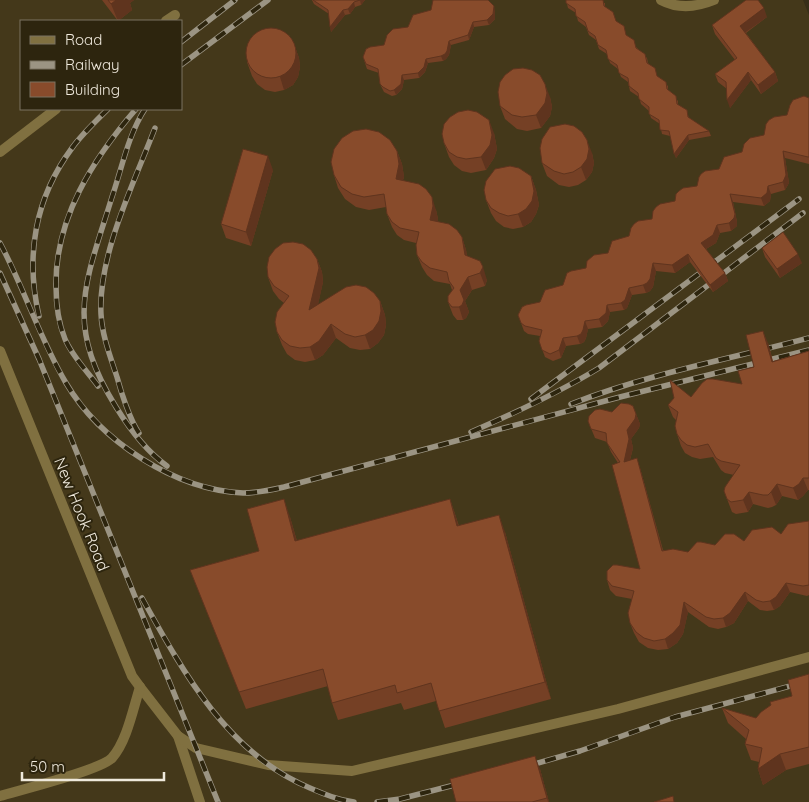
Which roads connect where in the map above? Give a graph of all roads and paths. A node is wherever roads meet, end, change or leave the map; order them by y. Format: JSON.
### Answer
{"nodes":[{"id":1,"x":661,"y":0,"type":"edge"},
{"id":2,"x":714,"y":0,"type":"edge"},
{"id":3,"x":175,"y":15,"type":"dead end"},
{"id":4,"x":168,"y":20,"type":"edge"},
{"id":5,"x":55,"y":110,"type":"edge"},
{"id":6,"x":0,"y":152,"type":"edge"},
{"id":7,"x":0,"y":351,"type":"edge"},
{"id":8,"x":809,"y":657,"type":"edge"},
{"id":9,"x":140,"y":688,"type":"junction"},
{"id":10,"x":178,"y":736,"type":"junction"},
{"id":11,"x":0,"y":796,"type":"edge"},
{"id":12,"x":200,"y":802,"type":"edge"}],
"edges":[{"from":1,"to":2,"type":"street"},
{"from":3,"to":4,"type":"street"},
{"from":5,"to":6,"type":"street"},
{"from":7,"to":9,"type":"street","name":"New Hook Road"},
{"from":8,"to":10,"type":"street"},
{"from":9,"to":10,"type":"street","name":"New Hook Road"},
{"from":9,"to":11,"type":"street"},
{"from":10,"to":12,"type":"street"}]}
